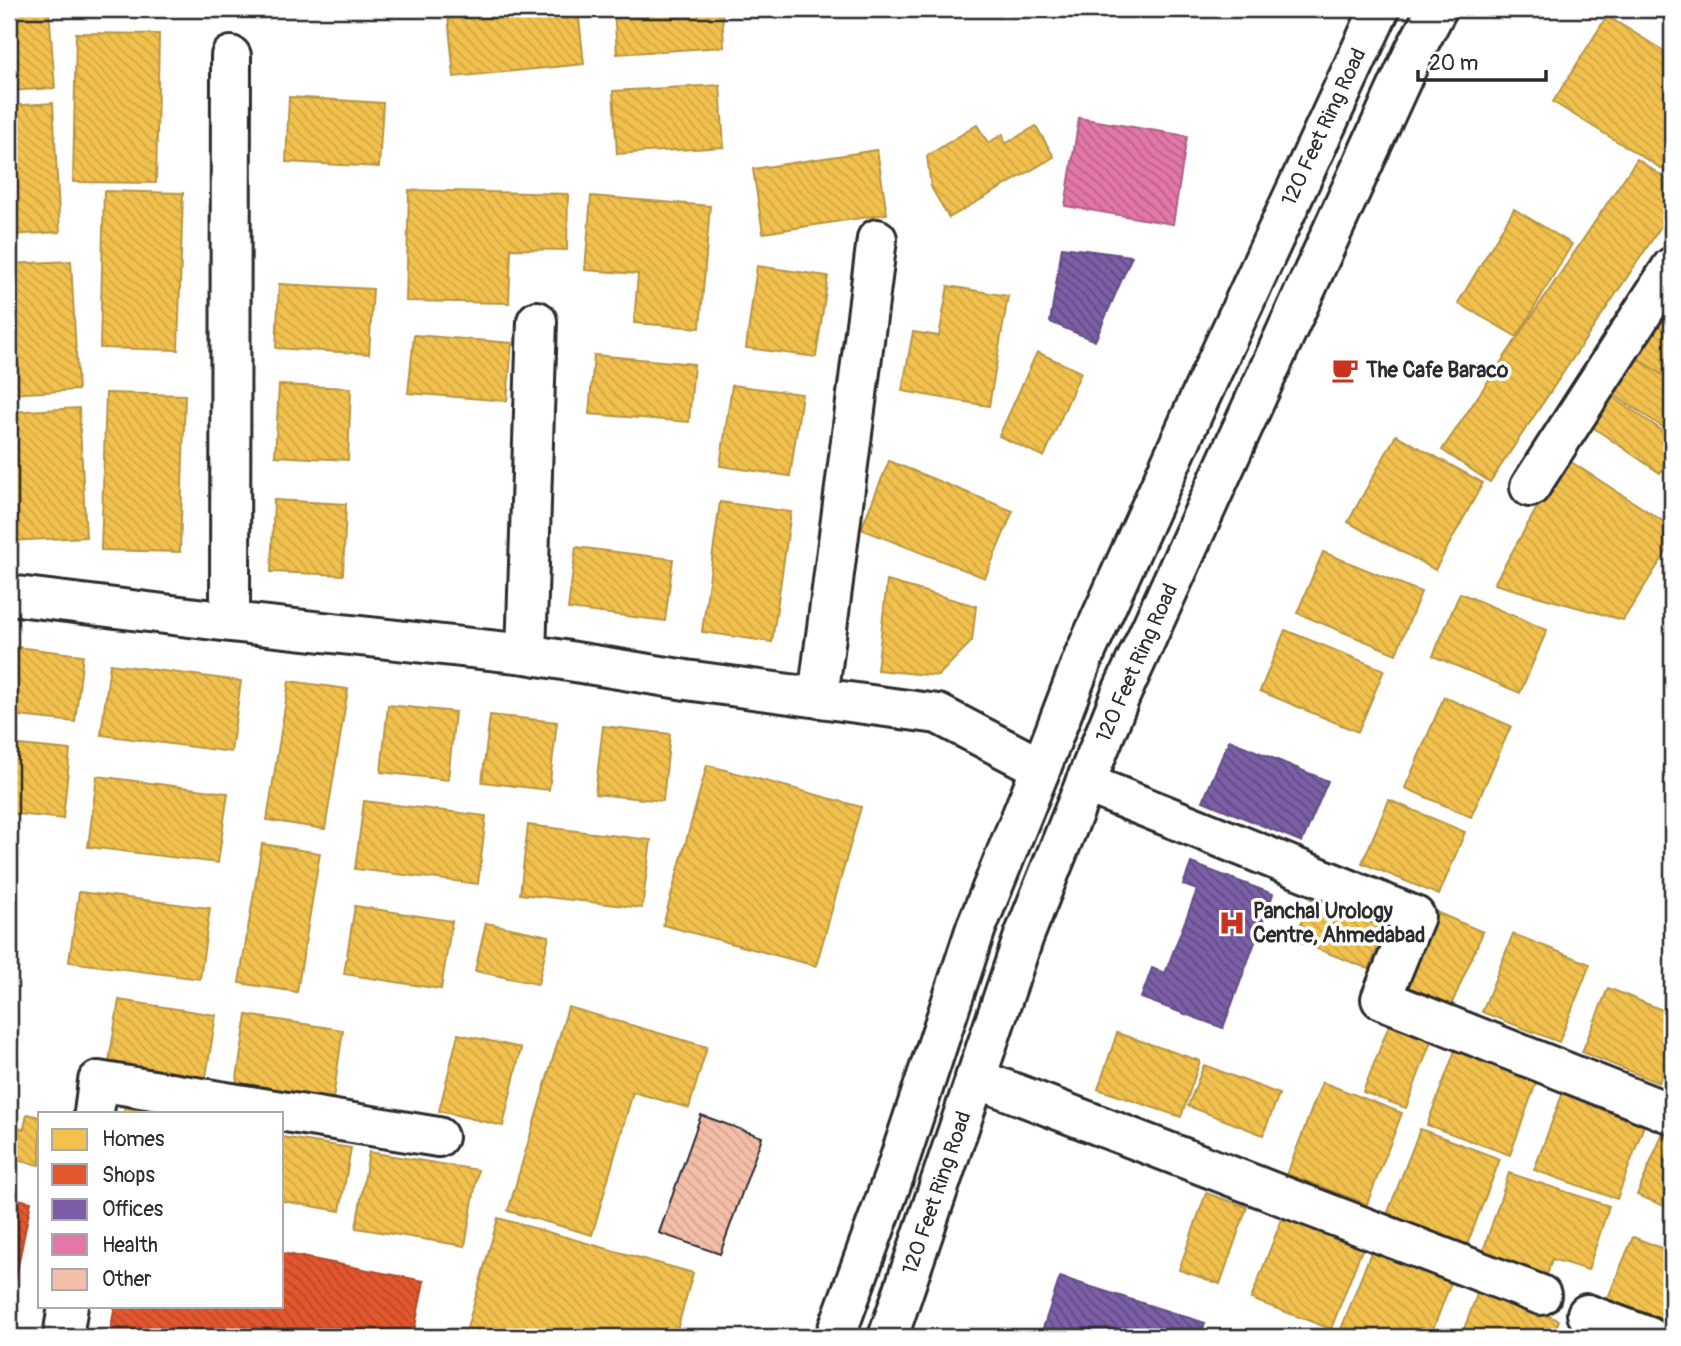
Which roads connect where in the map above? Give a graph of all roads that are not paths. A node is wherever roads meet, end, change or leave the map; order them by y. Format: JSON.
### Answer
{"nodes":[{"id":1,"x":1380,"y":9,"type":"edge"},
{"id":2,"x":1437,"y":9,"type":"edge"},
{"id":3,"x":231,"y":56,"type":"dead end"},
{"id":4,"x":877,"y":239,"type":"dead end"},
{"id":5,"x":1672,"y":267,"type":"edge"},
{"id":6,"x":537,"y":321,"type":"dead end"},
{"id":7,"x":1530,"y":487,"type":"dead end"},
{"id":8,"x":9,"y":595,"type":"edge"},
{"id":9,"x":230,"y":622,"type":"junction"},
{"id":10,"x":526,"y":654,"type":"junction"},
{"id":11,"x":818,"y":698,"type":"junction"},
{"id":12,"x":1041,"y":768,"type":"junction"},
{"id":13,"x":1085,"y":783,"type":"junction"},
{"id":14,"x":975,"y":1078,"type":"junction"},
{"id":15,"x":94,"y":1112,"type":"edge"},
{"id":16,"x":1672,"y":1114,"type":"edge"},
{"id":17,"x":438,"y":1137,"type":"dead end"},
{"id":18,"x":1541,"y":1296,"type":"dead end"},
{"id":19,"x":68,"y":1308,"type":"edge"},
{"id":20,"x":1587,"y":1314,"type":"dead end"},
{"id":21,"x":64,"y":1337,"type":"edge"},
{"id":22,"x":835,"y":1337,"type":"edge"},
{"id":23,"x":888,"y":1337,"type":"edge"},
{"id":24,"x":1649,"y":1337,"type":"edge"}],
"edges":[{"from":1,"to":12,"type":"street","name":"120 Feet Ring Road"},
{"from":2,"to":13,"type":"street","name":"120 Feet Ring Road"},
{"from":3,"to":9,"type":"street"},
{"from":4,"to":11,"type":"street"},
{"from":5,"to":7,"type":"street"},
{"from":6,"to":10,"type":"street"},
{"from":8,"to":9,"type":"street"},
{"from":9,"to":10,"type":"street"},
{"from":10,"to":11,"type":"street"},
{"from":11,"to":12,"type":"street"},
{"from":12,"to":22,"type":"street","name":"120 Feet Ring Road"},
{"from":13,"to":14,"type":"street","name":"120 Feet Ring Road"},
{"from":13,"to":16,"type":"street"},
{"from":14,"to":18,"type":"street"},
{"from":14,"to":23,"type":"street","name":"120 Feet Ring Road"},
{"from":15,"to":17,"type":"street"},
{"from":19,"to":21,"type":"street"},
{"from":20,"to":24,"type":"street"}]}
